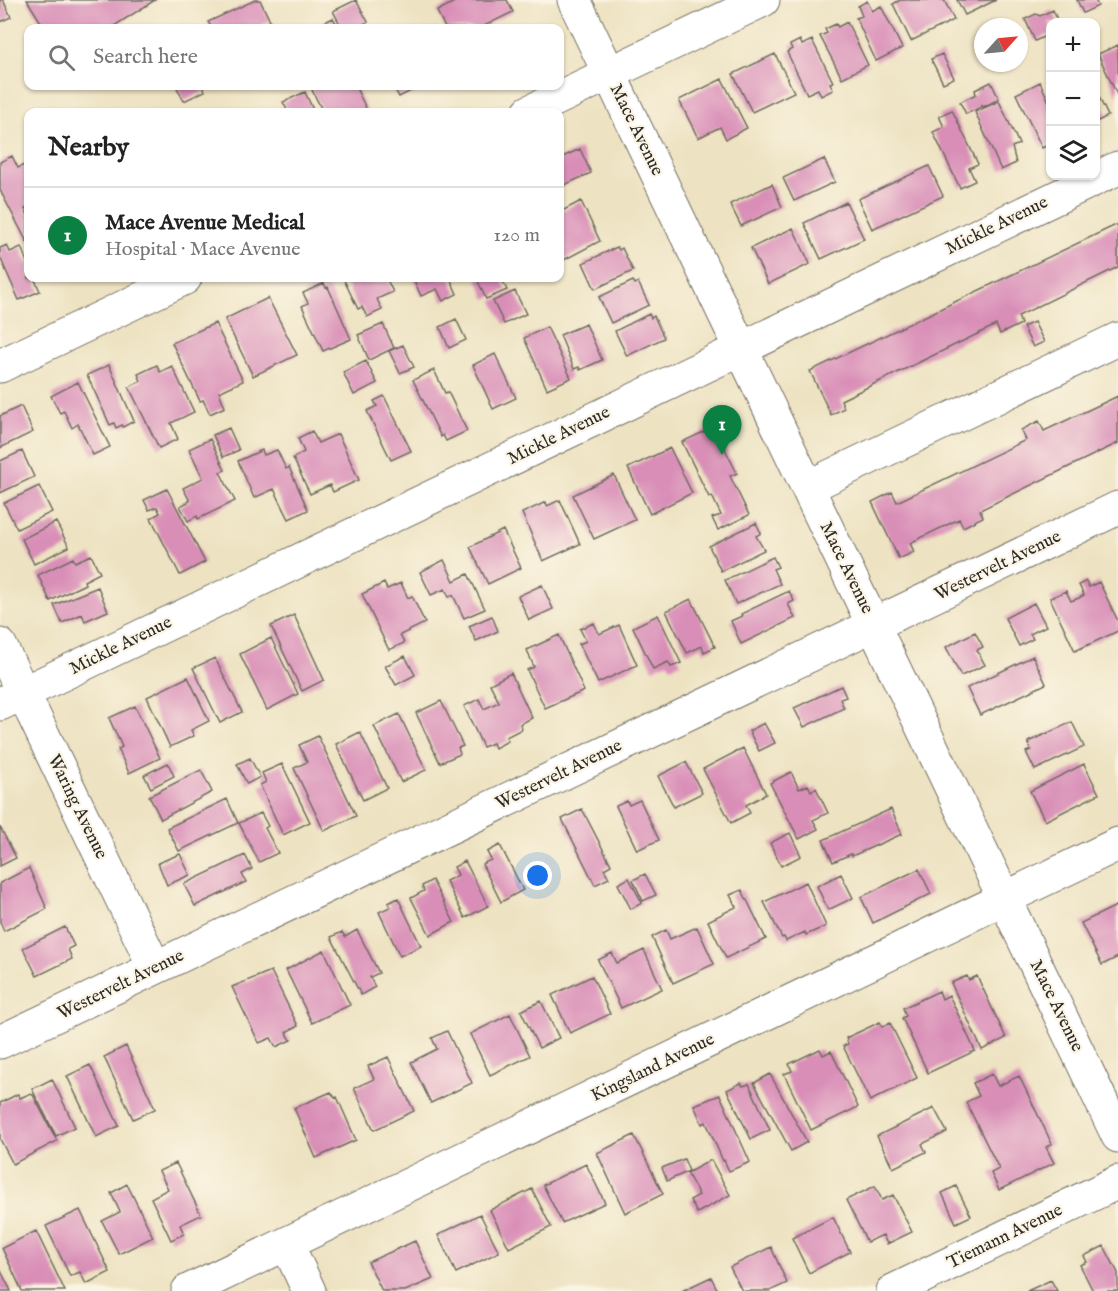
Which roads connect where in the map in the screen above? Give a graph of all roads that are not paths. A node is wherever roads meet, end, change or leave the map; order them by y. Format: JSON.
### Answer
{"nodes":[{"id":1,"x":574,"y":0,"type":"edge"},
{"id":2,"x":763,"y":0,"type":"edge"},
{"id":3,"x":609,"y":74,"type":"junction"},
{"id":4,"x":537,"y":108,"type":"edge"},
{"id":5,"x":1118,"y":168,"type":"edge"},
{"id":6,"x":177,"y":282,"type":"edge"},
{"id":7,"x":1118,"y":339,"type":"edge"},
{"id":8,"x":741,"y":349,"type":"junction"},
{"id":9,"x":0,"y":366,"type":"edge"},
{"id":10,"x":808,"y":487,"type":"junction"},
{"id":11,"x":1118,"y":508,"type":"edge"},
{"id":12,"x":874,"y":625,"type":"junction"},
{"id":13,"x":0,"y":645,"type":"edge"},
{"id":14,"x":11,"y":699,"type":"edge"},
{"id":15,"x":1118,"y":844,"type":"edge"},
{"id":16,"x":1004,"y":898,"type":"junction"},
{"id":17,"x":155,"y":968,"type":"junction"},
{"id":18,"x":0,"y":1042,"type":"edge"},
{"id":19,"x":1118,"y":1136,"type":"edge"},
{"id":20,"x":1118,"y":1182,"type":"edge"},
{"id":21,"x":287,"y":1244,"type":"junction"},
{"id":22,"x":188,"y":1291,"type":"edge"},
{"id":23,"x":309,"y":1291,"type":"edge"},
{"id":24,"x":893,"y":1291,"type":"edge"}],
"edges":[{"from":1,"to":3,"type":"street","name":"Mace Avenue"},
{"from":2,"to":3,"type":"street"},
{"from":3,"to":4,"type":"street"},
{"from":3,"to":8,"type":"street","name":"Mace Avenue"},
{"from":5,"to":8,"type":"street","name":"Mickle Avenue"},
{"from":6,"to":9,"type":"street"},
{"from":7,"to":10,"type":"street"},
{"from":8,"to":10,"type":"street","name":"Mace Avenue"},
{"from":8,"to":14,"type":"street","name":"Mickle Avenue"},
{"from":10,"to":12,"type":"street","name":"Mace Avenue"},
{"from":11,"to":12,"type":"street","name":"Westervelt Avenue"},
{"from":12,"to":16,"type":"street","name":"Mace Avenue"},
{"from":12,"to":17,"type":"street","name":"Westervelt Avenue"},
{"from":13,"to":14,"type":"street","name":"Waring Avenue"},
{"from":14,"to":17,"type":"street","name":"Waring Avenue"},
{"from":15,"to":16,"type":"street","name":"Kingsland Avenue"},
{"from":16,"to":19,"type":"street","name":"Mace Avenue"},
{"from":16,"to":21,"type":"street","name":"Kingsland Avenue"},
{"from":17,"to":18,"type":"street","name":"Westervelt Avenue"},
{"from":20,"to":24,"type":"street","name":"Tiemann Avenue"},
{"from":21,"to":22,"type":"street","name":"Kingsland Avenue"},
{"from":21,"to":23,"type":"street"}]}
